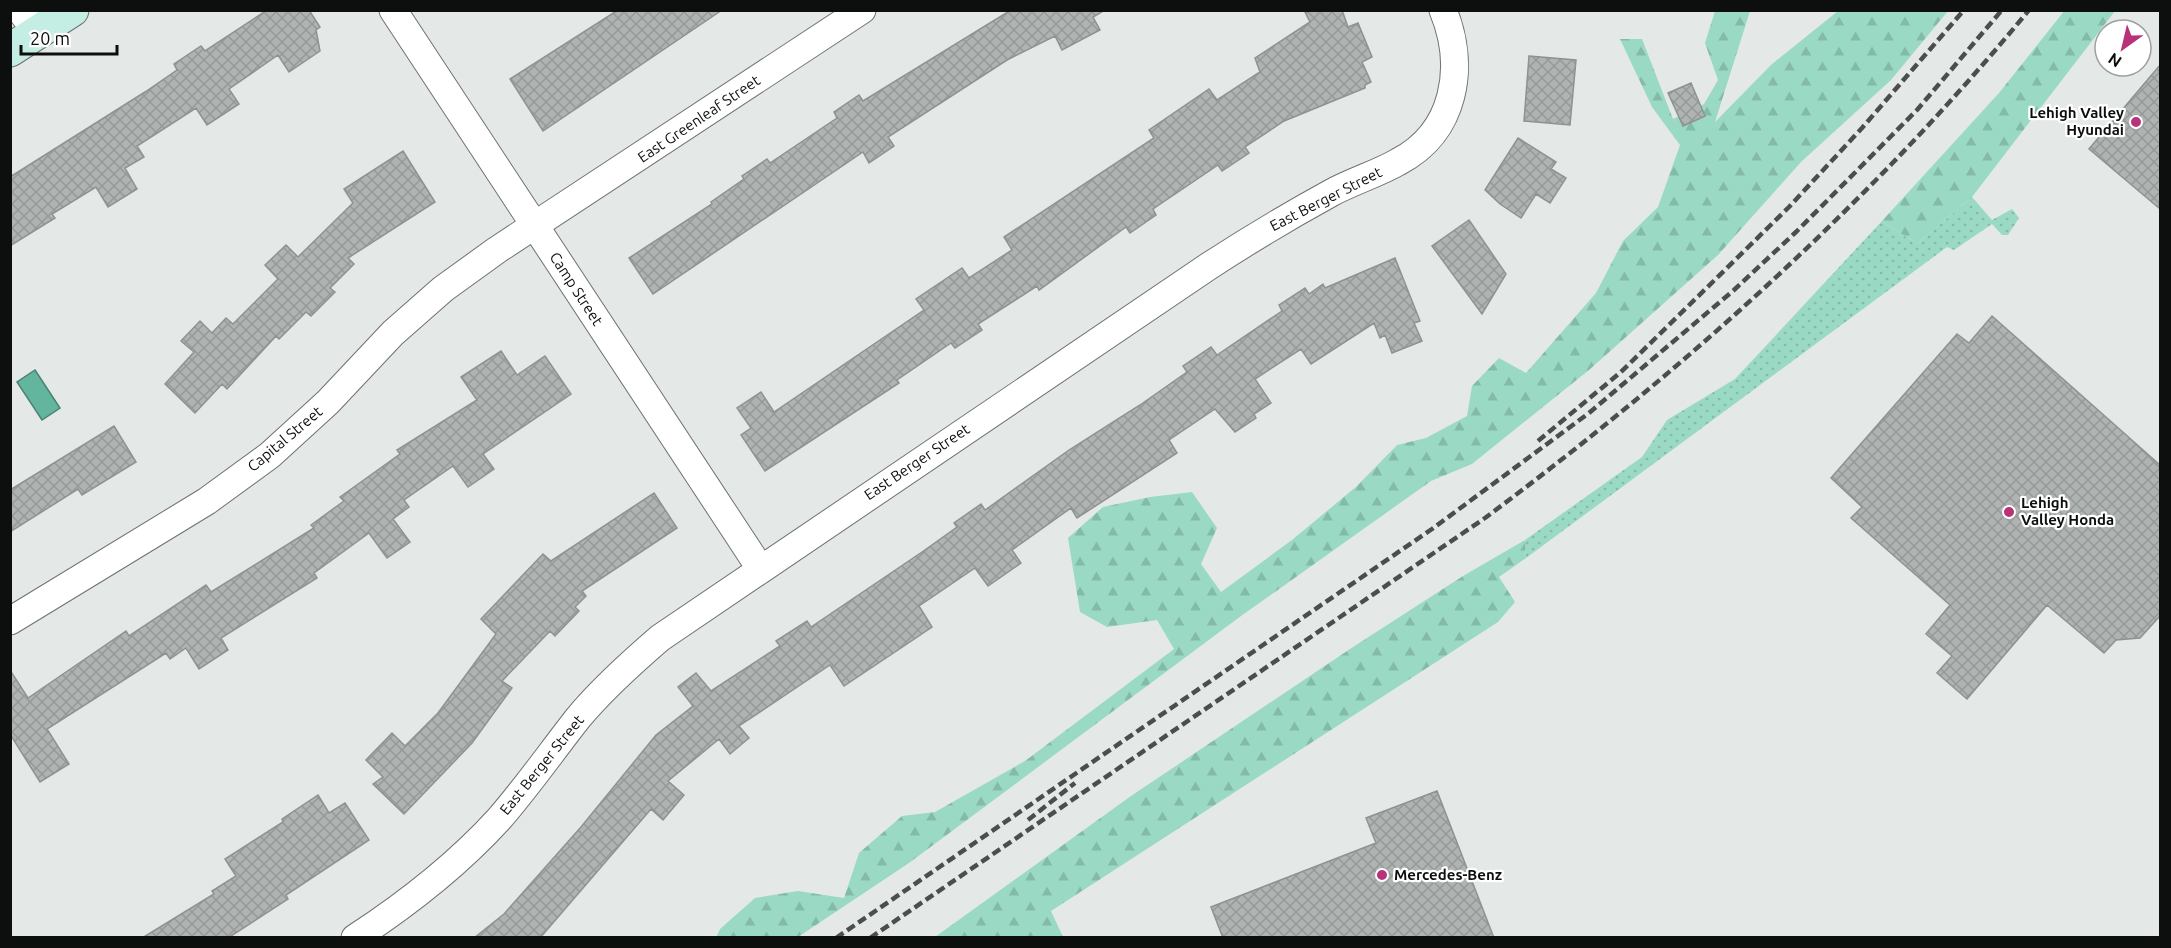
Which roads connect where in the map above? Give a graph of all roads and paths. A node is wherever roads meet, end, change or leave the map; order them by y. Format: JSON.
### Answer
{"nodes":[{"id":1,"x":72,"y":10,"type":"edge"},
{"id":2,"x":393,"y":10,"type":"edge"},
{"id":3,"x":862,"y":10,"type":"edge"},
{"id":4,"x":1443,"y":10,"type":"edge"},
{"id":5,"x":22,"y":31,"type":"edge"},
{"id":6,"x":536,"y":227,"type":"junction"},
{"id":7,"x":760,"y":568,"type":"junction"},
{"id":8,"x":10,"y":621,"type":"edge"},
{"id":9,"x":355,"y":938,"type":"edge"}],
"edges":[{"from":1,"to":5,"type":"main road"},
{"from":2,"to":6,"type":"street","name":"Camp Street"},
{"from":3,"to":6,"type":"street","name":"East Greenleaf Street"},
{"from":4,"to":7,"type":"street","name":"East Berger Street"},
{"from":6,"to":7,"type":"street","name":"Camp Street"},
{"from":6,"to":8,"type":"street","name":"Capital Street"},
{"from":7,"to":9,"type":"street","name":"East Berger Street"}]}
